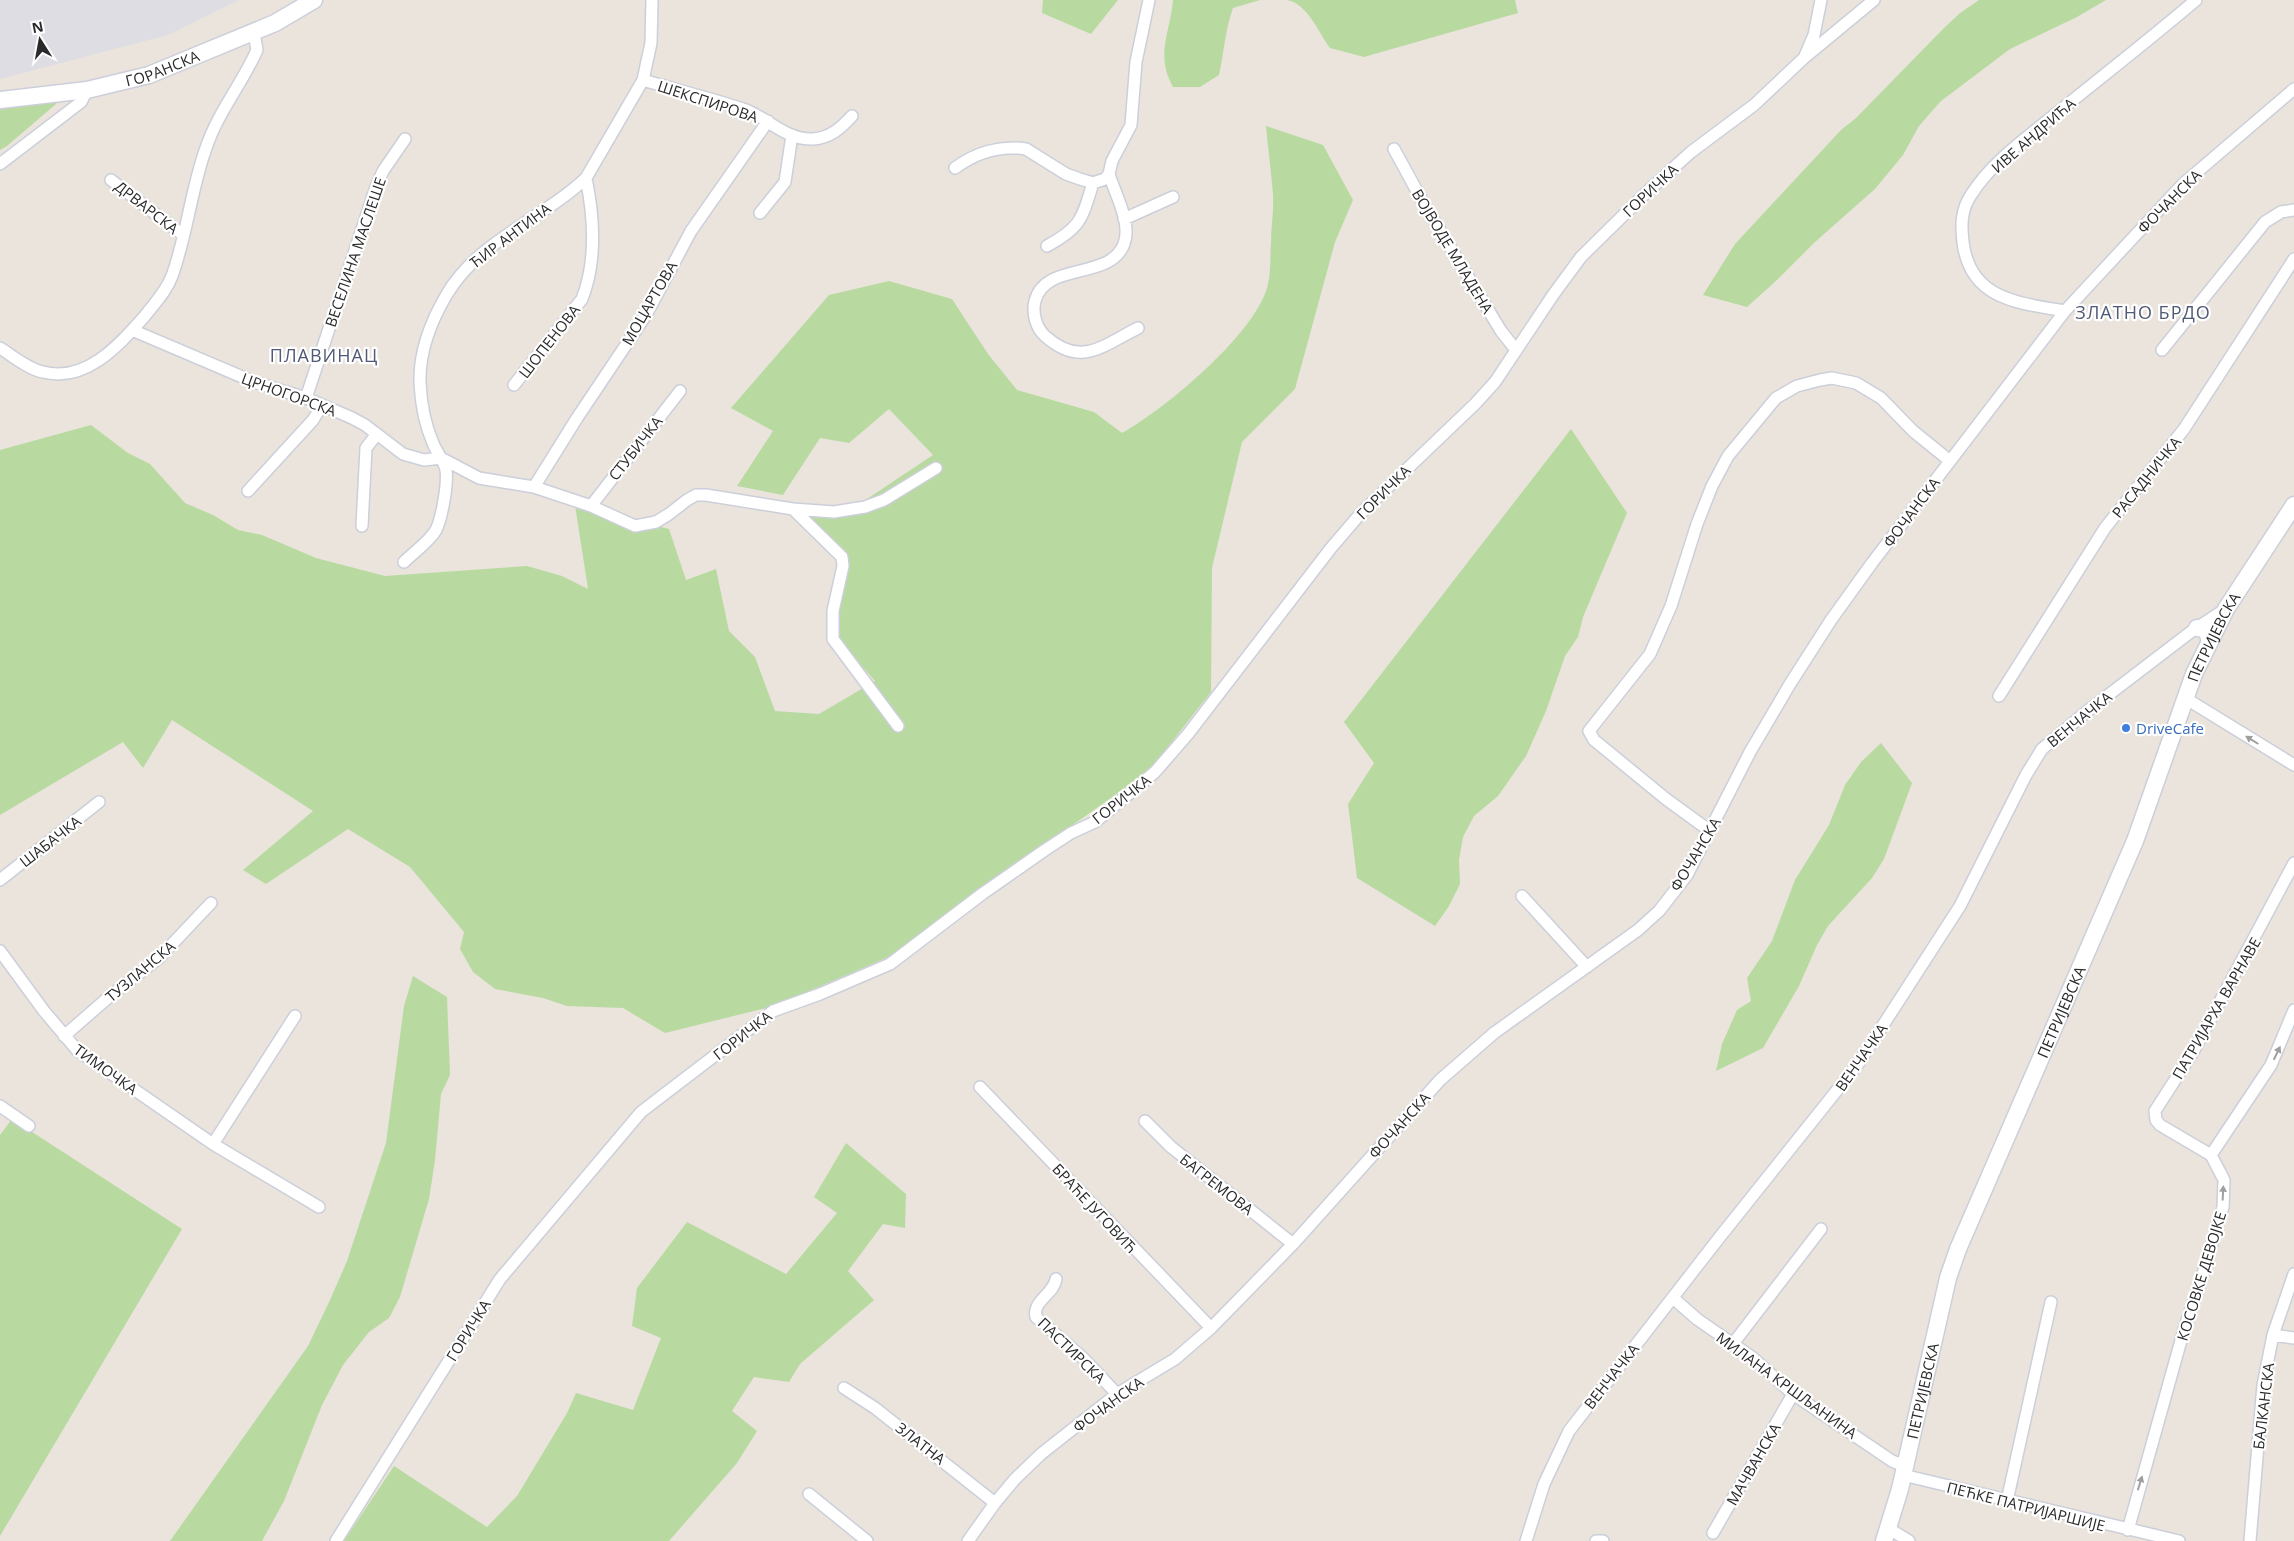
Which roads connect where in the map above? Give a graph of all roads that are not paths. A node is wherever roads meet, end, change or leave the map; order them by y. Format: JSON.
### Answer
{"nodes":[{"id":1,"x":314,"y":0,"type":"edge"},
{"id":2,"x":652,"y":0,"type":"edge"},
{"id":3,"x":1149,"y":0,"type":"edge"},
{"id":4,"x":1821,"y":0,"type":"edge"},
{"id":5,"x":1874,"y":0,"type":"edge"},
{"id":6,"x":2196,"y":0,"type":"edge"},
{"id":7,"x":254,"y":33,"type":"junction"},
{"id":8,"x":1805,"y":57,"type":"junction"},
{"id":9,"x":643,"y":80,"type":"junction"},
{"id":10,"x":2294,"y":89,"type":"edge"},
{"id":11,"x":87,"y":90,"type":"junction"},
{"id":12,"x":0,"y":100,"type":"edge"},
{"id":13,"x":852,"y":116,"type":"dead end"},
{"id":14,"x":768,"y":121,"type":"junction"},
{"id":15,"x":792,"y":135,"type":"junction"},
{"id":16,"x":405,"y":139,"type":"dead end"},
{"id":17,"x":1394,"y":149,"type":"dead end"},
{"id":18,"x":0,"y":164,"type":"edge"},
{"id":19,"x":955,"y":168,"type":"dead end"},
{"id":20,"x":1109,"y":174,"type":"junction"},
{"id":21,"x":586,"y":178,"type":"junction"},
{"id":22,"x":111,"y":180,"type":"dead end"},
{"id":23,"x":1093,"y":182,"type":"junction"},
{"id":24,"x":1173,"y":197,"type":"dead end"},
{"id":25,"x":2294,"y":210,"type":"edge"},
{"id":26,"x":760,"y":214,"type":"dead end"},
{"id":27,"x":1124,"y":219,"type":"junction"},
{"id":28,"x":183,"y":235,"type":"junction"},
{"id":29,"x":1047,"y":246,"type":"dead end"},
{"id":30,"x":2294,"y":259,"type":"edge"},
{"id":31,"x":2065,"y":311,"type":"junction"},
{"id":32,"x":1138,"y":328,"type":"dead end"},
{"id":33,"x":132,"y":330,"type":"junction"},
{"id":34,"x":0,"y":348,"type":"edge"},
{"id":35,"x":1516,"y":350,"type":"junction"},
{"id":36,"x":2162,"y":350,"type":"dead end"},
{"id":37,"x":514,"y":385,"type":"dead end"},
{"id":38,"x":680,"y":391,"type":"dead end"},
{"id":39,"x":306,"y":398,"type":"junction"},
{"id":40,"x":322,"y":405,"type":"junction"},
{"id":41,"x":377,"y":434,"type":"junction"},
{"id":42,"x":441,"y":458,"type":"junction"},
{"id":43,"x":1950,"y":461,"type":"junction"},
{"id":44,"x":936,"y":468,"type":"dead end"},
{"id":45,"x":534,"y":487,"type":"junction"},
{"id":46,"x":248,"y":491,"type":"dead end"},
{"id":47,"x":2294,"y":505,"type":"edge"},
{"id":48,"x":591,"y":506,"type":"junction"},
{"id":49,"x":793,"y":509,"type":"junction"},
{"id":50,"x":362,"y":526,"type":"dead end"},
{"id":51,"x":404,"y":562,"type":"dead end"},
{"id":52,"x":2226,"y":608,"type":"junction"},
{"id":53,"x":2197,"y":628,"type":"junction"},
{"id":54,"x":2210,"y":641,"type":"junction"},
{"id":55,"x":1998,"y":696,"type":"dead end"},
{"id":56,"x":2185,"y":698,"type":"junction"},
{"id":57,"x":898,"y":726,"type":"dead end"},
{"id":58,"x":2293,"y":761,"type":"edge"},
{"id":59,"x":99,"y":802,"type":"dead end"},
{"id":60,"x":1710,"y":831,"type":"junction"},
{"id":61,"x":2294,"y":863,"type":"edge"},
{"id":62,"x":0,"y":880,"type":"edge"},
{"id":63,"x":1522,"y":896,"type":"dead end"},
{"id":64,"x":211,"y":903,"type":"dead end"},
{"id":65,"x":0,"y":951,"type":"edge"},
{"id":66,"x":1587,"y":966,"type":"junction"},
{"id":67,"x":2294,"y":1010,"type":"edge"},
{"id":68,"x":295,"y":1016,"type":"dead end"},
{"id":69,"x":64,"y":1036,"type":"junction"},
{"id":70,"x":980,"y":1087,"type":"dead end"},
{"id":71,"x":0,"y":1106,"type":"edge"},
{"id":72,"x":1145,"y":1121,"type":"dead end"},
{"id":73,"x":29,"y":1126,"type":"dead end"},
{"id":74,"x":212,"y":1144,"type":"junction"},
{"id":75,"x":2211,"y":1154,"type":"junction"},
{"id":76,"x":319,"y":1207,"type":"dead end"},
{"id":77,"x":1821,"y":1229,"type":"dead end"},
{"id":78,"x":1293,"y":1244,"type":"junction"},
{"id":79,"x":2294,"y":1274,"type":"edge"},
{"id":80,"x":1056,"y":1279,"type":"dead end"},
{"id":81,"x":1673,"y":1298,"type":"junction"},
{"id":82,"x":2051,"y":1302,"type":"dead end"},
{"id":83,"x":1212,"y":1328,"type":"junction"},
{"id":84,"x":2273,"y":1335,"type":"junction"},
{"id":85,"x":2294,"y":1338,"type":"edge"},
{"id":86,"x":1732,"y":1345,"type":"junction"},
{"id":87,"x":844,"y":1388,"type":"dead end"},
{"id":88,"x":1117,"y":1394,"type":"junction"},
{"id":89,"x":1793,"y":1394,"type":"junction"},
{"id":90,"x":1904,"y":1471,"type":"junction"},
{"id":91,"x":809,"y":1494,"type":"dead end"},
{"id":92,"x":2008,"y":1501,"type":"junction"},
{"id":93,"x":996,"y":1502,"type":"junction"},
{"id":94,"x":2128,"y":1530,"type":"junction"},
{"id":95,"x":1712,"y":1534,"type":"dead end"},
{"id":96,"x":1886,"y":1535,"type":"edge"},
{"id":97,"x":1528,"y":1540,"type":"edge"},
{"id":98,"x":336,"y":1541,"type":"edge"},
{"id":99,"x":867,"y":1541,"type":"edge"},
{"id":100,"x":968,"y":1541,"type":"edge"},
{"id":101,"x":1596,"y":1541,"type":"edge"},
{"id":102,"x":1603,"y":1541,"type":"edge"},
{"id":103,"x":1909,"y":1541,"type":"edge"},
{"id":104,"x":2179,"y":1541,"type":"edge"},
{"id":105,"x":2250,"y":1541,"type":"edge"}],
"edges":[{"from":1,"to":7,"type":"main road","name":"ГОРАНСКА"},
{"from":2,"to":9,"type":"street","name":"ЋИР АНТИНА"},
{"from":3,"to":20,"type":"street"},
{"from":4,"to":8,"type":"street"},
{"from":5,"to":8,"type":"street","name":"ГОРИЧКА"},
{"from":6,"to":31,"type":"street","name":"ИВЕ АНДРИЋА"},
{"from":7,"to":11,"type":"main road","name":"ГОРАНСКА"},
{"from":7,"to":28,"type":"street"},
{"from":8,"to":35,"type":"street","name":"ГОРИЧКА"},
{"from":9,"to":14,"type":"street","name":"ШЕКСПИРОВА"},
{"from":9,"to":21,"type":"street","name":"ЋИР АНТИНА"},
{"from":10,"to":31,"type":"street","name":"ФОЧАНСКА"},
{"from":11,"to":12,"type":"main road","name":"ГОРАНСКА"},
{"from":11,"to":18,"type":"street"},
{"from":13,"to":15,"type":"street","name":"ШЕКСПИРОВА"},
{"from":14,"to":15,"type":"street","name":"ШЕКСПИРОВА"},
{"from":14,"to":45,"type":"street","name":"МОЦАРТОВА"},
{"from":15,"to":26,"type":"street"},
{"from":16,"to":39,"type":"street","name":"ВЕСЕЛИНА МАСЛЕШЕ"},
{"from":17,"to":35,"type":"street","name":"ВОЈВОДЕ МЛАДЕНА"},
{"from":19,"to":23,"type":"street"},
{"from":20,"to":23,"type":"street"},
{"from":20,"to":27,"type":"street"},
{"from":21,"to":37,"type":"street","name":"ШОПЕНОВА"},
{"from":21,"to":42,"type":"street","name":"ЋИР АНТИНА"},
{"from":22,"to":28,"type":"street","name":"ДРВАРСКА"},
{"from":23,"to":29,"type":"street"},
{"from":24,"to":27,"type":"street"},
{"from":25,"to":36,"type":"street"},
{"from":27,"to":32,"type":"street"},
{"from":28,"to":33,"type":"street"},
{"from":30,"to":55,"type":"street","name":"РАСАДНИЧКА"},
{"from":31,"to":43,"type":"street","name":"ФОЧАНСКА"},
{"from":33,"to":34,"type":"street"},
{"from":33,"to":39,"type":"street","name":"ЦРНОГОРСКА"},
{"from":35,"to":98,"type":"street","name":"ГОРИЧКА"},
{"from":38,"to":48,"type":"street","name":"СТУБИЧКА"},
{"from":39,"to":40,"type":"street","name":"ЦРНОГОРСКА"},
{"from":40,"to":41,"type":"street","name":"ЦРНОГОРСКА"},
{"from":40,"to":46,"type":"street"},
{"from":41,"to":42,"type":"street","name":"ЦРНОГОРСКА"},
{"from":41,"to":50,"type":"street"},
{"from":42,"to":45,"type":"street"},
{"from":42,"to":51,"type":"street","name":"ЋИР АНТИНА"},
{"from":43,"to":60,"type":"street","name":"ФОЧАНСКА"},
{"from":43,"to":60,"type":"street"},
{"from":44,"to":49,"type":"street"},
{"from":45,"to":48,"type":"street"},
{"from":47,"to":52,"type":"main road","name":"ПЕТРИЈЕВСКА"},
{"from":48,"to":49,"type":"street"},
{"from":49,"to":57,"type":"street"},
{"from":52,"to":53,"type":"street","name":"ВЕНЧАЧКА"},
{"from":52,"to":54,"type":"main road","name":"ПЕТРИЈЕВСКА"},
{"from":53,"to":54,"type":"main road"},
{"from":53,"to":81,"type":"street","name":"ВЕНЧАЧКА"},
{"from":54,"to":56,"type":"main road","name":"ПЕТРИЈЕВСКА"},
{"from":58,"to":56,"type":"street","one_way":true},
{"from":56,"to":90,"type":"main road","name":"ПЕТРИЈЕВСКА"},
{"from":59,"to":62,"type":"street","name":"ШАБАЧКА"},
{"from":60,"to":66,"type":"street","name":"ФОЧАНСКА"},
{"from":61,"to":75,"type":"street","name":"ПАТРИЈАРХА ВАРНАВЕ"},
{"from":63,"to":66,"type":"street"},
{"from":64,"to":69,"type":"street","name":"ТУЗЛАНСКА"},
{"from":65,"to":69,"type":"street","name":"ТИМОЧКА"},
{"from":66,"to":78,"type":"street","name":"ФОЧАНСКА"},
{"from":75,"to":67,"type":"street","one_way":true},
{"from":68,"to":74,"type":"street"},
{"from":69,"to":74,"type":"street","name":"ТИМОЧКА"},
{"from":70,"to":83,"type":"street","name":"БРАЋЕ ЈУГОВИЋ"},
{"from":71,"to":73,"type":"street"},
{"from":72,"to":78,"type":"street","name":"БАГРЕМОВА"},
{"from":74,"to":76,"type":"street","name":"ТИМОЧКА"},
{"from":94,"to":75,"type":"street","name":"КОСОВКЕ ДЕВОЈКЕ","one_way":true},
{"from":77,"to":86,"type":"street"},
{"from":78,"to":83,"type":"street","name":"ФОЧАНСКА"},
{"from":79,"to":84,"type":"street","name":"БАЛКАНСКА"},
{"from":80,"to":88,"type":"street","name":"ПАСТИРСКА"},
{"from":81,"to":86,"type":"street","name":"МИЛАНА КРШЉАНИНА"},
{"from":81,"to":97,"type":"street","name":"ВЕНЧАЧКА"},
{"from":82,"to":92,"type":"street"},
{"from":83,"to":88,"type":"street","name":"ФОЧАНСКА"},
{"from":84,"to":85,"type":"street"},
{"from":84,"to":105,"type":"street","name":"БАЛКАНСКА"},
{"from":86,"to":89,"type":"street","name":"МИЛАНА КРШЉАНИНА"},
{"from":87,"to":93,"type":"street","name":"ЗЛАТНА"},
{"from":88,"to":93,"type":"street","name":"ФОЧАНСКА"},
{"from":89,"to":90,"type":"street","name":"МИЛАНА КРШЉАНИНА"},
{"from":89,"to":95,"type":"street","name":"МАЧВАНСКА"},
{"from":90,"to":92,"type":"street","name":"ПЕЋКЕ ПАТРИЈАРШИЈЕ"},
{"from":90,"to":96,"type":"main road","name":"ПЕТРИЈЕВСКА"},
{"from":91,"to":99,"type":"street"},
{"from":92,"to":94,"type":"street","name":"ПЕЋКЕ ПАТРИЈАРШИЈЕ"},
{"from":93,"to":100,"type":"street","name":"ФОЧАНСКА"},
{"from":94,"to":104,"type":"street","name":"ПЕЋКЕ ПАТРИЈАРШИЈЕ"},
{"from":96,"to":103,"type":"street"},
{"from":101,"to":102,"type":"street"}]}
